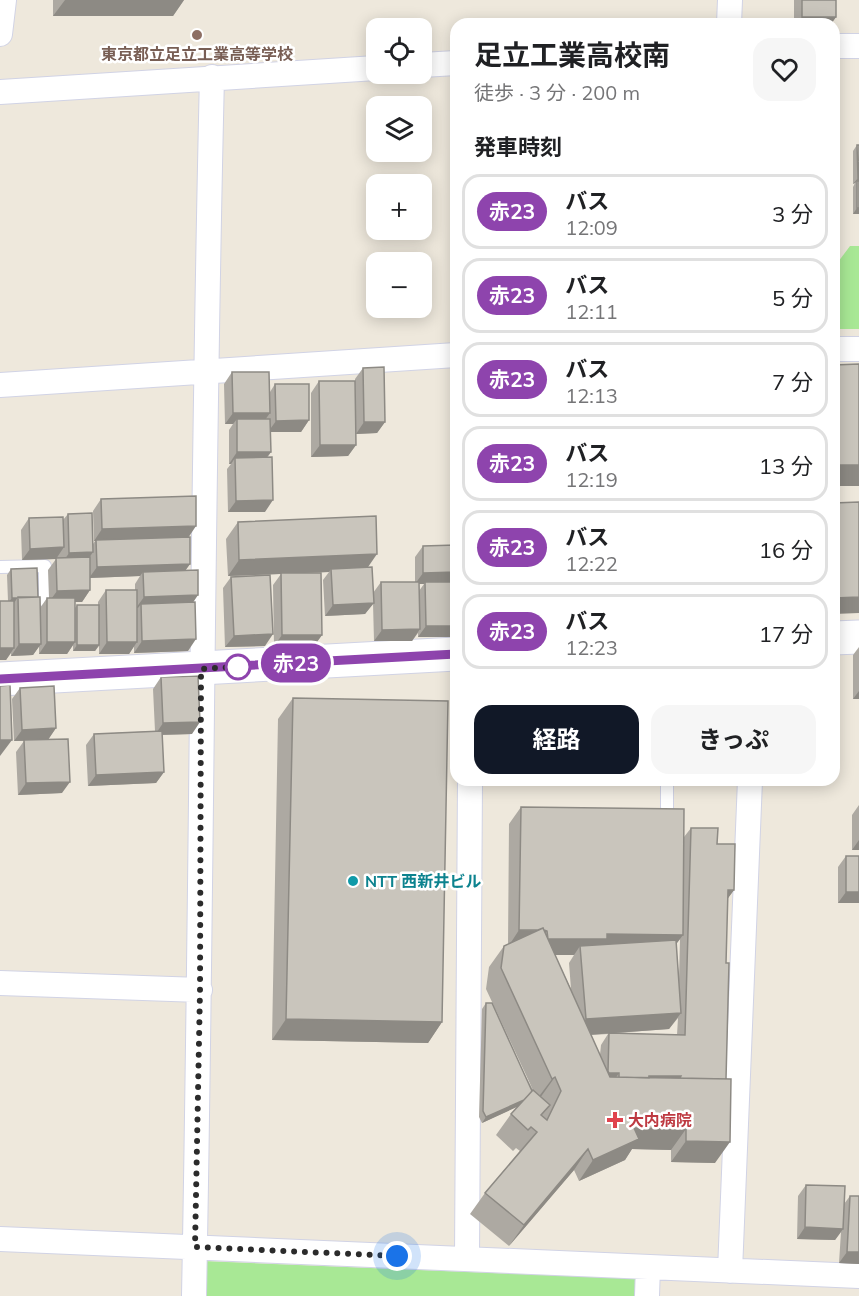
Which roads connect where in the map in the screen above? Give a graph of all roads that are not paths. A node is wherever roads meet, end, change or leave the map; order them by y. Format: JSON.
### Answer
{"nodes":[{"id":1,"x":4,"y":0,"type":"edge"},
{"id":2,"x":730,"y":0,"type":"edge"},
{"id":3,"x":729,"y":18,"type":"edge"},
{"id":4,"x":0,"y":34,"type":"edge"},
{"id":5,"x":840,"y":46,"type":"edge"},
{"id":6,"x":859,"y":46,"type":"edge"},
{"id":7,"x":450,"y":63,"type":"edge"},
{"id":8,"x":432,"y":64,"type":"edge"},
{"id":9,"x":366,"y":69,"type":"edge"},
{"id":10,"x":212,"y":77,"type":"junction"},
{"id":11,"x":0,"y":92,"type":"edge"},
{"id":12,"x":840,"y":349,"type":"edge"},
{"id":13,"x":859,"y":349,"type":"edge"},
{"id":14,"x":450,"y":356,"type":"edge"},
{"id":15,"x":205,"y":372,"type":"junction"},
{"id":16,"x":0,"y":385,"type":"edge"},
{"id":17,"x":0,"y":567,"type":"edge"},
{"id":18,"x":45,"y":601,"type":"edge"},
{"id":19,"x":859,"y":637,"type":"edge"},
{"id":20,"x":840,"y":638,"type":"edge"},
{"id":21,"x":450,"y":654,"type":"edge"},
{"id":22,"x":201,"y":669,"type":"junction"},
{"id":23,"x":0,"y":679,"type":"edge"},
{"id":24,"x":470,"y":786,"type":"edge"},
{"id":25,"x":667,"y":786,"type":"edge"},
{"id":26,"x":750,"y":786,"type":"edge"},
{"id":27,"x":667,"y":808,"type":"edge"},
{"id":28,"x":0,"y":983,"type":"edge"},
{"id":29,"x":200,"y":990,"type":"junction"},
{"id":30,"x":0,"y":1239,"type":"edge"},
{"id":31,"x":195,"y":1247,"type":"junction"},
{"id":32,"x":466,"y":1259,"type":"junction"},
{"id":33,"x":648,"y":1267,"type":"junction"},
{"id":34,"x":730,"y":1271,"type":"junction"},
{"id":35,"x":859,"y":1276,"type":"edge"},
{"id":36,"x":194,"y":1296,"type":"edge"},
{"id":37,"x":647,"y":1296,"type":"edge"}],
"edges":[{"from":1,"to":4,"type":"street"},
{"from":2,"to":3,"type":"street"},
{"from":5,"to":6,"type":"street"},
{"from":7,"to":8,"type":"street"},
{"from":9,"to":10,"type":"street"},
{"from":10,"to":11,"type":"street"},
{"from":10,"to":15,"type":"street"},
{"from":12,"to":13,"type":"street"},
{"from":14,"to":15,"type":"street"},
{"from":15,"to":16,"type":"street"},
{"from":15,"to":22,"type":"street"},
{"from":17,"to":18,"type":"lane"},
{"from":19,"to":20,"type":"street"},
{"from":21,"to":22,"type":"street"},
{"from":22,"to":23,"type":"street"},
{"from":22,"to":29,"type":"street"},
{"from":24,"to":32,"type":"street"},
{"from":25,"to":27,"type":"lane"},
{"from":26,"to":34,"type":"street"},
{"from":28,"to":29,"type":"street"},
{"from":29,"to":31,"type":"street"},
{"from":30,"to":31,"type":"street"},
{"from":31,"to":32,"type":"street"},
{"from":31,"to":36,"type":"street"},
{"from":32,"to":33,"type":"street"},
{"from":33,"to":34,"type":"street"},
{"from":33,"to":37,"type":"street"},
{"from":34,"to":35,"type":"street"}]}
